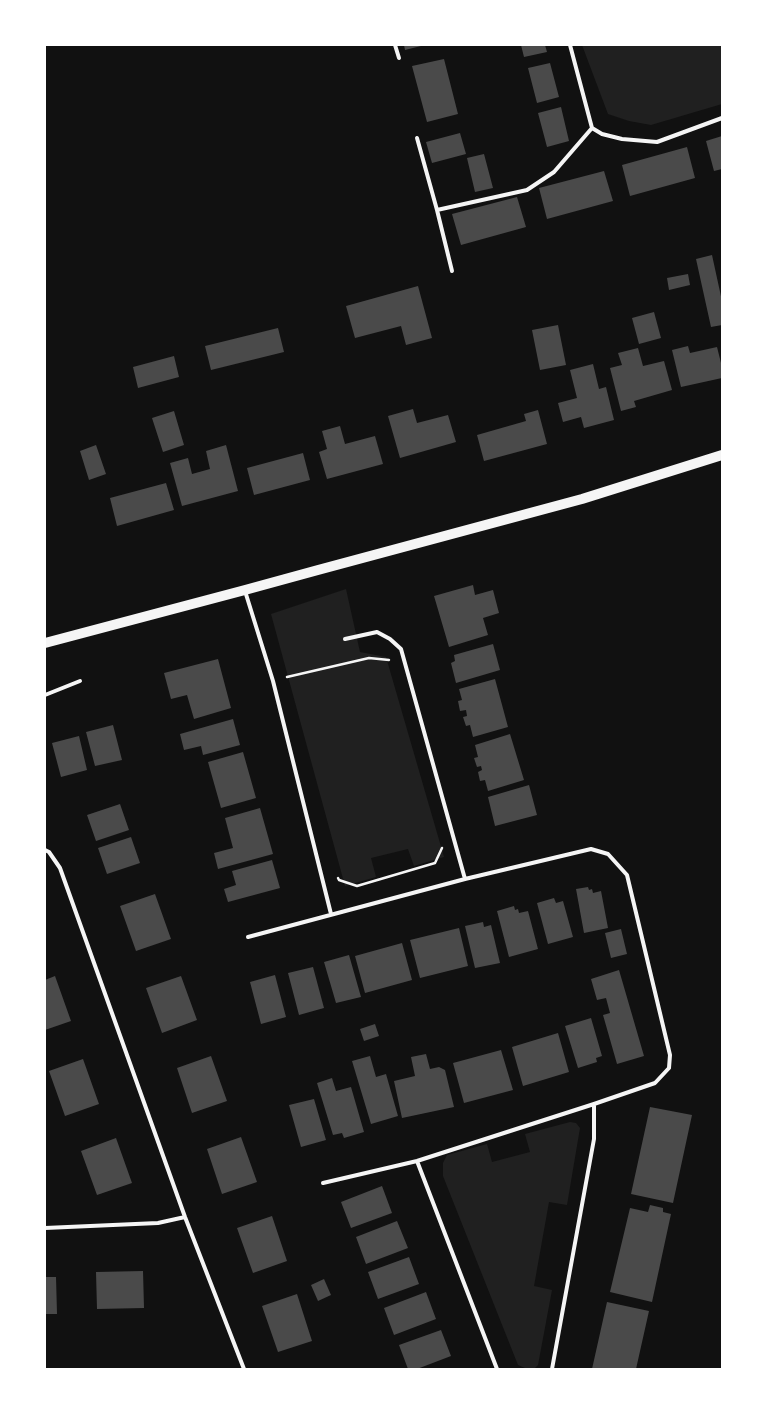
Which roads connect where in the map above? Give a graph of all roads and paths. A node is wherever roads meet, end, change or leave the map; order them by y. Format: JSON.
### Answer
{"nodes":[{"id":1,"x":395,"y":45,"type":"edge"},
{"id":2,"x":570,"y":45,"type":"edge"},
{"id":3,"x":399,"y":58,"type":"dead end"},
{"id":4,"x":722,"y":118,"type":"edge"},
{"id":5,"x":592,"y":128,"type":"junction"},
{"id":6,"x":416,"y":138,"type":"dead end"},
{"id":7,"x":437,"y":210,"type":"junction"},
{"id":8,"x":452,"y":271,"type":"dead end"},
{"id":9,"x":722,"y":455,"type":"edge"},
{"id":10,"x":245,"y":590,"type":"junction"},
{"id":11,"x":345,"y":639,"type":"dead end"},
{"id":12,"x":45,"y":643,"type":"edge"},
{"id":13,"x":393,"y":664,"type":"dead end"},
{"id":14,"x":80,"y":681,"type":"dead end"},
{"id":15,"x":273,"y":681,"type":"junction"},
{"id":16,"x":45,"y":695,"type":"edge"},
{"id":17,"x":445,"y":843,"type":"dead end"},
{"id":18,"x":45,"y":850,"type":"edge"},
{"id":19,"x":337,"y":873,"type":"dead end"},
{"id":20,"x":466,"y":879,"type":"junction"},
{"id":21,"x":331,"y":914,"type":"junction"},
{"id":22,"x":248,"y":937,"type":"dead end"},
{"id":23,"x":594,"y":1104,"type":"junction"},
{"id":24,"x":417,"y":1161,"type":"junction"},
{"id":25,"x":323,"y":1183,"type":"dead end"},
{"id":26,"x":185,"y":1217,"type":"junction"},
{"id":27,"x":45,"y":1228,"type":"edge"},
{"id":28,"x":244,"y":1369,"type":"edge"},
{"id":29,"x":497,"y":1369,"type":"edge"},
{"id":30,"x":552,"y":1369,"type":"edge"}],
"edges":[{"from":1,"to":3,"type":"street"},
{"from":2,"to":5,"type":"street"},
{"from":4,"to":5,"type":"street"},
{"from":5,"to":7,"type":"street"},
{"from":6,"to":7,"type":"street"},
{"from":7,"to":8,"type":"street"},
{"from":9,"to":10,"type":"main road"},
{"from":10,"to":12,"type":"main road"},
{"from":10,"to":15,"type":"street"},
{"from":11,"to":20,"type":"street"},
{"from":13,"to":15,"type":"path"},
{"from":14,"to":16,"type":"street"},
{"from":15,"to":21,"type":"street"},
{"from":17,"to":19,"type":"path"},
{"from":18,"to":26,"type":"street"},
{"from":20,"to":21,"type":"street"},
{"from":20,"to":23,"type":"street"},
{"from":21,"to":22,"type":"street"},
{"from":23,"to":24,"type":"street"},
{"from":23,"to":30,"type":"street"},
{"from":24,"to":25,"type":"street"},
{"from":24,"to":29,"type":"street"},
{"from":26,"to":27,"type":"street"},
{"from":26,"to":28,"type":"street"}]}
